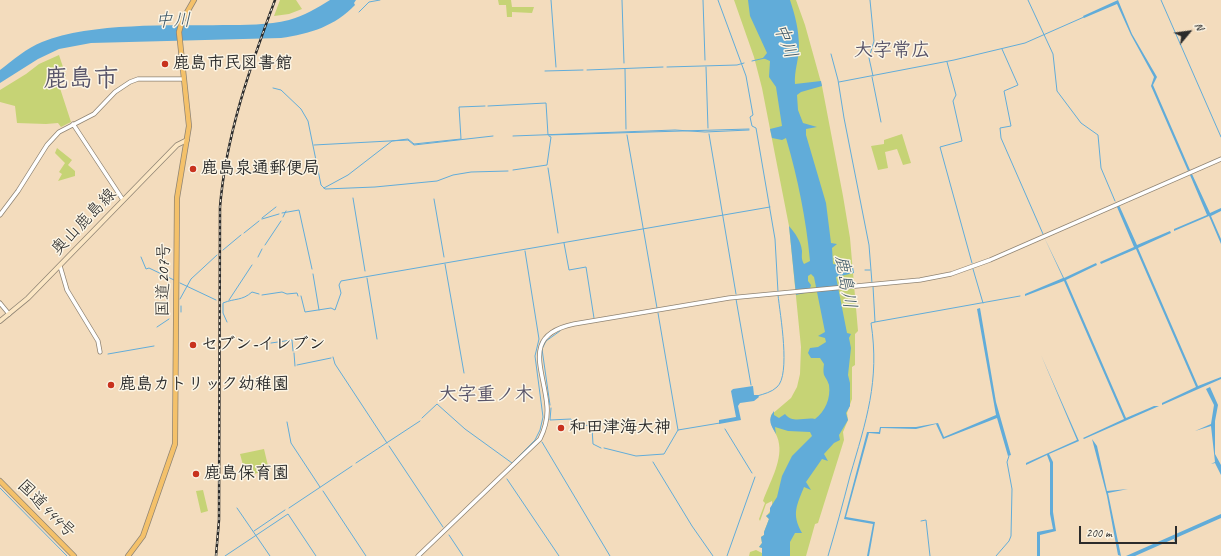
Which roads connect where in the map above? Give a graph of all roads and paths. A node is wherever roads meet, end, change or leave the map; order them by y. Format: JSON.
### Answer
{"nodes":[{"id":1,"x":194,"y":0,"type":"edge"},
{"id":2,"x":184,"y":80,"type":"junction"},
{"id":3,"x":72,"y":124,"type":"junction"},
{"id":4,"x":187,"y":140,"type":"junction"},
{"id":5,"x":1221,"y":159,"type":"edge"},
{"id":6,"x":124,"y":200,"type":"junction"},
{"id":7,"x":0,"y":215,"type":"edge"},
{"id":8,"x":60,"y":266,"type":"junction"},
{"id":9,"x":0,"y":303,"type":"edge"},
{"id":10,"x":10,"y":314,"type":"junction"},
{"id":11,"x":0,"y":321,"type":"edge"},
{"id":12,"x":100,"y":352,"type":"dead end"},
{"id":13,"x":0,"y":481,"type":"edge"},
{"id":14,"x":74,"y":556,"type":"edge"},
{"id":15,"x":128,"y":556,"type":"edge"},
{"id":16,"x":418,"y":556,"type":"edge"}],
"edges":[{"from":1,"to":2,"type":"highway","name":"国道207号"},
{"from":2,"to":3,"type":"street"},
{"from":2,"to":4,"type":"highway","name":"国道207号"},
{"from":3,"to":6,"type":"street"},
{"from":3,"to":7,"type":"street"},
{"from":4,"to":6,"type":"main road","name":"奥山鹿島線"},
{"from":4,"to":15,"type":"highway","name":"国道207号"},
{"from":5,"to":16,"type":"street"},
{"from":6,"to":8,"type":"main road","name":"奥山鹿島線"},
{"from":8,"to":10,"type":"main road","name":"奥山鹿島線"},
{"from":8,"to":12,"type":"street"},
{"from":9,"to":10,"type":"street"},
{"from":10,"to":11,"type":"main road","name":"奥山鹿島線"},
{"from":13,"to":14,"type":"highway","name":"国道444号"}]}
